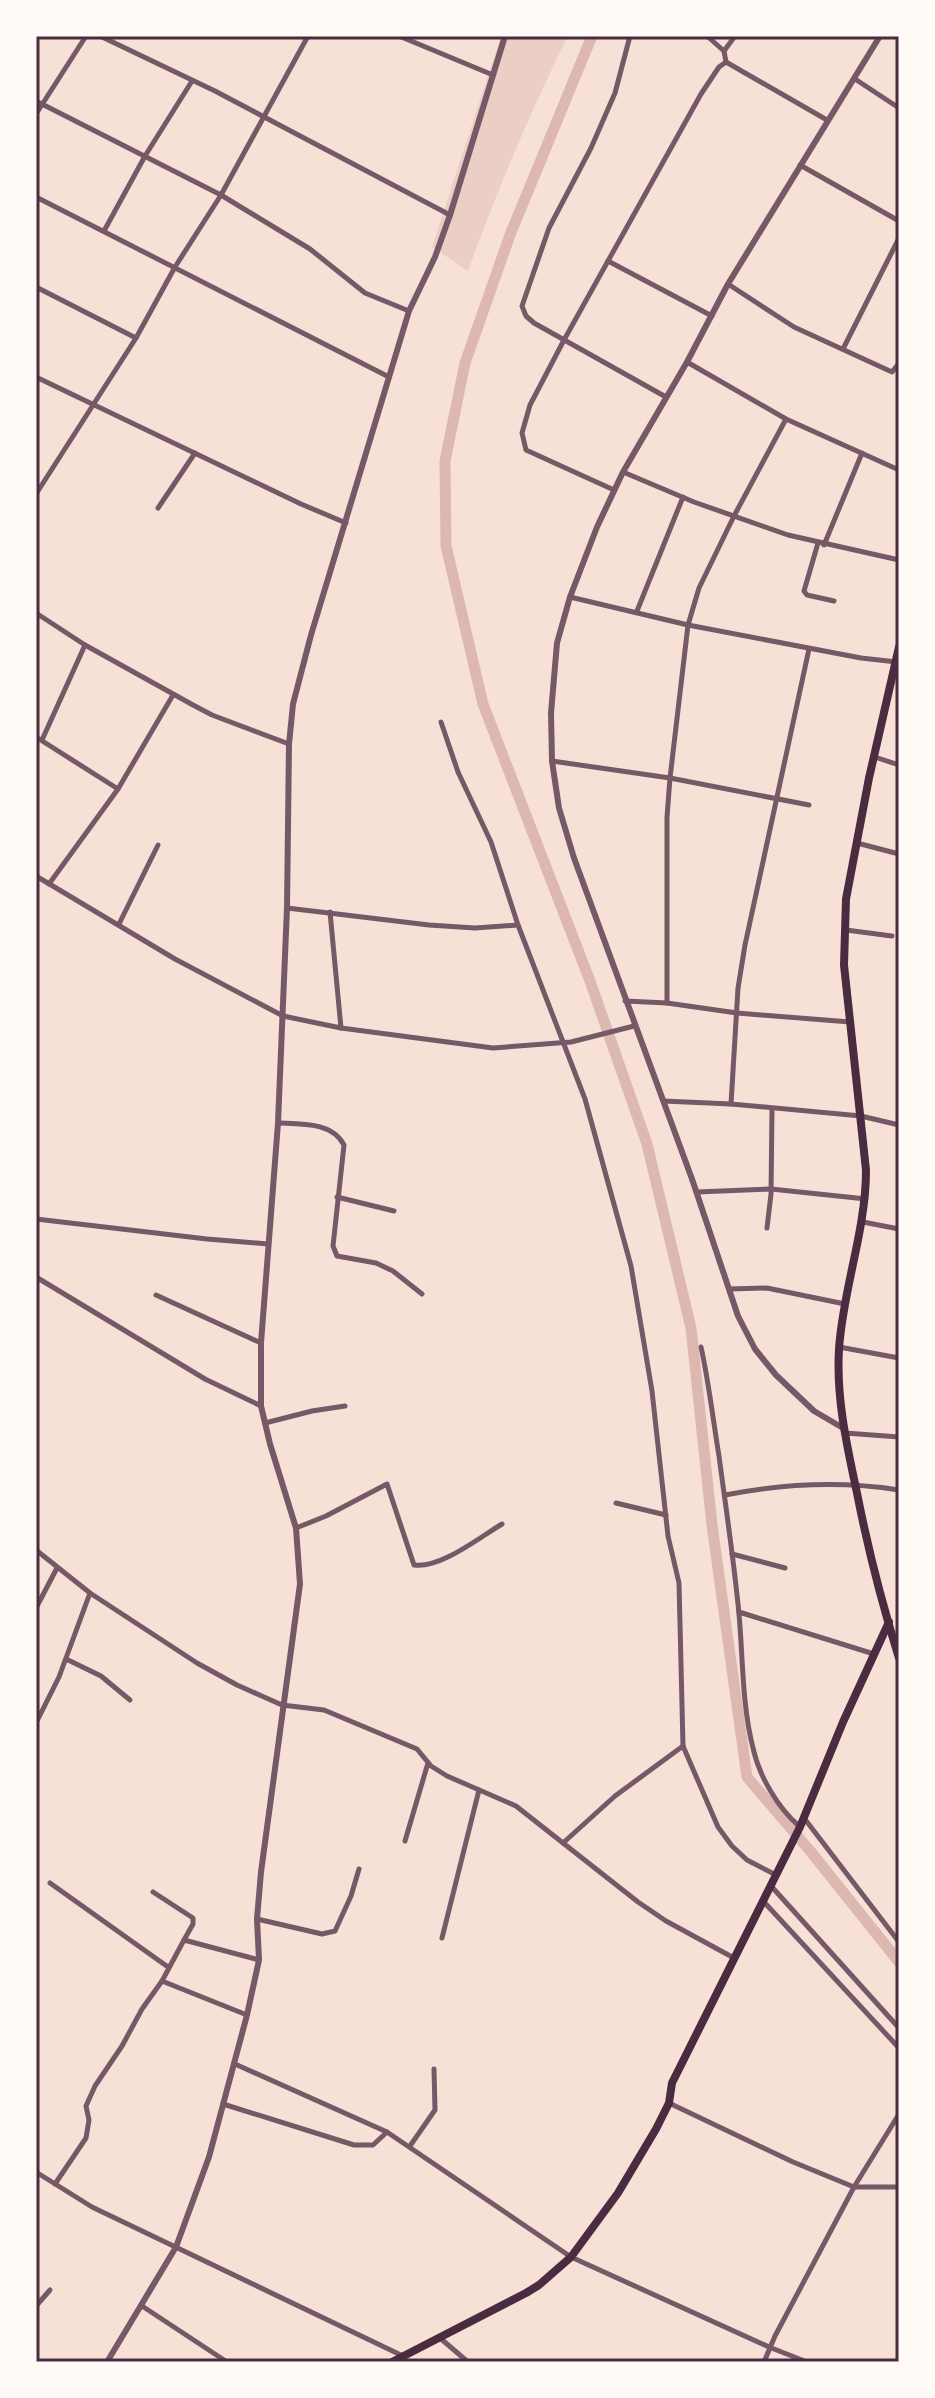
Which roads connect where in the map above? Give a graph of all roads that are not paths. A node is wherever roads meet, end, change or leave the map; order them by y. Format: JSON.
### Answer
{"nodes":[{"id":1,"x":86,"y":36,"type":"edge"},
{"id":2,"x":100,"y":36,"type":"edge"},
{"id":3,"x":308,"y":36,"type":"edge"},
{"id":4,"x":399,"y":36,"type":"edge"},
{"id":5,"x":505,"y":36,"type":"edge"},
{"id":6,"x":630,"y":36,"type":"edge"},
{"id":7,"x":707,"y":36,"type":"edge"},
{"id":8,"x":735,"y":36,"type":"edge"},
{"id":9,"x":880,"y":36,"type":"edge"},
{"id":10,"x":724,"y":51,"type":"junction"},
{"id":11,"x":726,"y":62,"type":"junction"},
{"id":12,"x":493,"y":75,"type":"junction"},
{"id":13,"x":855,"y":79,"type":"junction"},
{"id":14,"x":192,"y":81,"type":"junction"},
{"id":15,"x":39,"y":103,"type":"edge"},
{"id":16,"x":899,"y":108,"type":"edge"},
{"id":17,"x":36,"y":114,"type":"edge"},
{"id":18,"x":264,"y":117,"type":"junction"},
{"id":19,"x":827,"y":120,"type":"junction"},
{"id":20,"x":145,"y":156,"type":"junction"},
{"id":21,"x":800,"y":165,"type":"junction"},
{"id":22,"x":221,"y":195,"type":"junction"},
{"id":23,"x":36,"y":197,"type":"edge"},
{"id":24,"x":450,"y":215,"type":"junction"},
{"id":25,"x":899,"y":221,"type":"edge"},
{"id":26,"x":104,"y":231,"type":"junction"},
{"id":27,"x":899,"y":238,"type":"edge"},
{"id":28,"x":608,"y":261,"type":"junction"},
{"id":29,"x":175,"y":267,"type":"junction"},
{"id":30,"x":728,"y":284,"type":"junction"},
{"id":31,"x":36,"y":287,"type":"edge"},
{"id":32,"x":409,"y":311,"type":"junction"},
{"id":33,"x":712,"y":316,"type":"junction"},
{"id":34,"x":136,"y":338,"type":"junction"},
{"id":35,"x":564,"y":340,"type":"junction"},
{"id":36,"x":843,"y":349,"type":"junction"},
{"id":37,"x":687,"y":362,"type":"junction"},
{"id":38,"x":899,"y":363,"type":"edge"},
{"id":39,"x":892,"y":372,"type":"junction"},
{"id":40,"x":899,"y":376,"type":"edge"},
{"id":41,"x":36,"y":377,"type":"edge"},
{"id":42,"x":390,"y":378,"type":"junction"},
{"id":43,"x":666,"y":397,"type":"junction"},
{"id":44,"x":92,"y":405,"type":"junction"},
{"id":45,"x":786,"y":419,"type":"junction"},
{"id":46,"x":195,"y":453,"type":"junction"},
{"id":47,"x":862,"y":453,"type":"junction"},
{"id":48,"x":899,"y":470,"type":"edge"},
{"id":49,"x":623,"y":472,"type":"junction"},
{"id":50,"x":614,"y":490,"type":"junction"},
{"id":51,"x":36,"y":494,"type":"edge"},
{"id":52,"x":683,"y":497,"type":"junction"},
{"id":53,"x":158,"y":508,"type":"dead end"},
{"id":54,"x":734,"y":516,"type":"junction"},
{"id":55,"x":346,"y":523,"type":"junction"},
{"id":56,"x":821,"y":544,"type":"junction"},
{"id":57,"x":899,"y":560,"type":"edge"},
{"id":58,"x":570,"y":597,"type":"junction"},
{"id":59,"x":834,"y":601,"type":"dead end"},
{"id":60,"x":637,"y":611,"type":"junction"},
{"id":61,"x":36,"y":613,"type":"edge"},
{"id":62,"x":688,"y":625,"type":"junction"},
{"id":63,"x":85,"y":645,"type":"junction"},
{"id":64,"x":899,"y":647,"type":"edge"},
{"id":65,"x":809,"y":649,"type":"junction"},
{"id":66,"x":898,"y":658,"type":"edge"},
{"id":67,"x":173,"y":695,"type":"junction"},
{"id":68,"x":441,"y":722,"type":"dead end"},
{"id":69,"x":39,"y":739,"type":"edge"},
{"id":70,"x":289,"y":744,"type":"junction"},
{"id":71,"x":874,"y":757,"type":"junction"},
{"id":72,"x":552,"y":761,"type":"junction"},
{"id":73,"x":899,"y":765,"type":"edge"},
{"id":74,"x":670,"y":778,"type":"junction"},
{"id":75,"x":118,"y":789,"type":"junction"},
{"id":76,"x":777,"y":799,"type":"junction"},
{"id":77,"x":809,"y":805,"type":"dead end"},
{"id":78,"x":857,"y":843,"type":"junction"},
{"id":79,"x":158,"y":845,"type":"dead end"},
{"id":80,"x":899,"y":854,"type":"edge"},
{"id":81,"x":36,"y":876,"type":"edge"},
{"id":82,"x":49,"y":884,"type":"junction"},
{"id":83,"x":287,"y":908,"type":"junction"},
{"id":84,"x":330,"y":912,"type":"junction"},
{"id":85,"x":119,"y":924,"type":"junction"},
{"id":86,"x":518,"y":925,"type":"junction"},
{"id":87,"x":845,"y":930,"type":"junction"},
{"id":88,"x":892,"y":936,"type":"dead end"},
{"id":89,"x":625,"y":1001,"type":"junction"},
{"id":90,"x":667,"y":1003,"type":"junction"},
{"id":91,"x":737,"y":1013,"type":"junction"},
{"id":92,"x":283,"y":1016,"type":"junction"},
{"id":93,"x":850,"y":1022,"type":"junction"},
{"id":94,"x":634,"y":1026,"type":"junction"},
{"id":95,"x":341,"y":1028,"type":"junction"},
{"id":96,"x":568,"y":1042,"type":"junction"},
{"id":97,"x":663,"y":1101,"type":"junction"},
{"id":98,"x":731,"y":1104,"type":"junction"},
{"id":99,"x":772,"y":1109,"type":"junction"},
{"id":100,"x":861,"y":1116,"type":"junction"},
{"id":101,"x":278,"y":1123,"type":"junction"},
{"id":102,"x":899,"y":1125,"type":"edge"},
{"id":103,"x":771,"y":1189,"type":"junction"},
{"id":104,"x":697,"y":1192,"type":"junction"},
{"id":105,"x":337,"y":1197,"type":"junction"},
{"id":106,"x":866,"y":1199,"type":"junction"},
{"id":107,"x":394,"y":1211,"type":"dead end"},
{"id":108,"x":36,"y":1219,"type":"edge"},
{"id":109,"x":863,"y":1222,"type":"junction"},
{"id":110,"x":767,"y":1228,"type":"dead end"},
{"id":111,"x":899,"y":1229,"type":"edge"},
{"id":112,"x":268,"y":1244,"type":"junction"},
{"id":113,"x":36,"y":1277,"type":"edge"},
{"id":114,"x":729,"y":1289,"type":"junction"},
{"id":115,"x":422,"y":1294,"type":"dead end"},
{"id":116,"x":156,"y":1295,"type":"dead end"},
{"id":117,"x":846,"y":1304,"type":"junction"},
{"id":118,"x":261,"y":1343,"type":"junction"},
{"id":119,"x":701,"y":1347,"type":"dead end"},
{"id":120,"x":839,"y":1347,"type":"junction"},
{"id":121,"x":899,"y":1358,"type":"edge"},
{"id":122,"x":261,"y":1406,"type":"junction"},
{"id":123,"x":345,"y":1406,"type":"dead end"},
{"id":124,"x":265,"y":1423,"type":"junction"},
{"id":125,"x":844,"y":1430,"type":"junction"},
{"id":126,"x":899,"y":1437,"type":"edge"},
{"id":127,"x":855,"y":1485,"type":"junction"},
{"id":128,"x":899,"y":1490,"type":"edge"},
{"id":129,"x":725,"y":1495,"type":"junction"},
{"id":130,"x":616,"y":1503,"type":"dead end"},
{"id":131,"x":666,"y":1515,"type":"junction"},
{"id":132,"x":502,"y":1524,"type":"dead end"},
{"id":133,"x":296,"y":1528,"type":"junction"},
{"id":134,"x":36,"y":1550,"type":"edge"},
{"id":135,"x":732,"y":1554,"type":"junction"},
{"id":136,"x":57,"y":1568,"type":"junction"},
{"id":137,"x":785,"y":1568,"type":"dead end"},
{"id":138,"x":90,"y":1593,"type":"junction"},
{"id":139,"x":36,"y":1608,"type":"edge"},
{"id":140,"x":739,"y":1612,"type":"junction"},
{"id":141,"x":889,"y":1622,"type":"junction"},
{"id":142,"x":874,"y":1654,"type":"junction"},
{"id":143,"x":899,"y":1656,"type":"edge"},
{"id":144,"x":66,"y":1659,"type":"junction"},
{"id":145,"x":130,"y":1700,"type":"dead end"},
{"id":146,"x":282,"y":1705,"type":"junction"},
{"id":147,"x":36,"y":1723,"type":"edge"},
{"id":148,"x":683,"y":1746,"type":"junction"},
{"id":149,"x":428,"y":1763,"type":"junction"},
{"id":150,"x":479,"y":1790,"type":"junction"},
{"id":151,"x":801,"y":1825,"type":"junction"},
{"id":152,"x":405,"y":1841,"type":"dead end"},
{"id":153,"x":563,"y":1843,"type":"junction"},
{"id":154,"x":359,"y":1869,"type":"dead end"},
{"id":155,"x":776,"y":1875,"type":"junction"},
{"id":156,"x":50,"y":1883,"type":"dead end"},
{"id":157,"x":771,"y":1886,"type":"junction"},
{"id":158,"x":153,"y":1892,"type":"dead end"},
{"id":159,"x":763,"y":1902,"type":"junction"},
{"id":160,"x":257,"y":1919,"type":"junction"},
{"id":161,"x":442,"y":1938,"type":"dead end"},
{"id":162,"x":184,"y":1940,"type":"junction"},
{"id":163,"x":899,"y":1942,"type":"edge"},
{"id":164,"x":735,"y":1958,"type":"junction"},
{"id":165,"x":259,"y":1960,"type":"junction"},
{"id":166,"x":168,"y":1967,"type":"junction"},
{"id":167,"x":162,"y":1981,"type":"junction"},
{"id":168,"x":247,"y":2015,"type":"junction"},
{"id":169,"x":899,"y":2028,"type":"edge"},
{"id":170,"x":899,"y":2048,"type":"edge"},
{"id":171,"x":235,"y":2064,"type":"junction"},
{"id":172,"x":434,"y":2069,"type":"dead end"},
{"id":173,"x":669,"y":2103,"type":"junction"},
{"id":174,"x":223,"y":2104,"type":"junction"},
{"id":175,"x":899,"y":2114,"type":"edge"},
{"id":176,"x":387,"y":2132,"type":"junction"},
{"id":177,"x":410,"y":2146,"type":"junction"},
{"id":178,"x":36,"y":2172,"type":"edge"},
{"id":179,"x":55,"y":2185,"type":"junction"},
{"id":180,"x":854,"y":2187,"type":"junction"},
{"id":181,"x":899,"y":2187,"type":"edge"},
{"id":182,"x":176,"y":2247,"type":"junction"},
{"id":183,"x":571,"y":2257,"type":"junction"},
{"id":184,"x":50,"y":2290,"type":"dead end"},
{"id":185,"x":36,"y":2306,"type":"edge"},
{"id":186,"x":142,"y":2306,"type":"junction"},
{"id":187,"x":440,"y":2338,"type":"junction"},
{"id":188,"x":769,"y":2347,"type":"junction"},
{"id":189,"x":404,"y":2356,"type":"junction"},
{"id":190,"x":107,"y":2362,"type":"edge"},
{"id":191,"x":227,"y":2362,"type":"edge"},
{"id":192,"x":392,"y":2362,"type":"edge"},
{"id":193,"x":468,"y":2362,"type":"edge"},
{"id":194,"x":764,"y":2362,"type":"edge"},
{"id":195,"x":807,"y":2362,"type":"edge"}],
"edges":[{"from":1,"to":15,"type":"street"},
{"from":2,"to":14,"type":"street"},
{"from":3,"to":18,"type":"street"},
{"from":4,"to":12,"type":"street"},
{"from":5,"to":12,"type":"street"},
{"from":6,"to":35,"type":"street"},
{"from":7,"to":10,"type":"street"},
{"from":8,"to":10,"type":"street"},
{"from":9,"to":13,"type":"street"},
{"from":10,"to":11,"type":"street"},
{"from":11,"to":19,"type":"street"},
{"from":11,"to":28,"type":"street"},
{"from":12,"to":24,"type":"street"},
{"from":13,"to":16,"type":"street"},
{"from":13,"to":19,"type":"street"},
{"from":14,"to":18,"type":"street"},
{"from":14,"to":20,"type":"street"},
{"from":15,"to":17,"type":"street"},
{"from":15,"to":20,"type":"street"},
{"from":18,"to":22,"type":"street"},
{"from":18,"to":24,"type":"street"},
{"from":19,"to":21,"type":"street"},
{"from":20,"to":22,"type":"street"},
{"from":20,"to":26,"type":"street"},
{"from":21,"to":25,"type":"street"},
{"from":21,"to":30,"type":"street"},
{"from":22,"to":29,"type":"street"},
{"from":22,"to":32,"type":"street"},
{"from":23,"to":26,"type":"street"},
{"from":24,"to":32,"type":"street"},
{"from":26,"to":29,"type":"street"},
{"from":27,"to":36,"type":"street"},
{"from":28,"to":33,"type":"street"},
{"from":28,"to":35,"type":"street"},
{"from":29,"to":34,"type":"street"},
{"from":29,"to":42,"type":"street"},
{"from":30,"to":33,"type":"street"},
{"from":30,"to":36,"type":"street"},
{"from":31,"to":34,"type":"street"},
{"from":32,"to":42,"type":"street"},
{"from":33,"to":37,"type":"street"},
{"from":34,"to":44,"type":"street"},
{"from":35,"to":43,"type":"street"},
{"from":35,"to":50,"type":"street"},
{"from":36,"to":39,"type":"street"},
{"from":37,"to":43,"type":"street"},
{"from":37,"to":45,"type":"street"},
{"from":38,"to":39,"type":"street"},
{"from":39,"to":40,"type":"street"},
{"from":41,"to":44,"type":"street"},
{"from":42,"to":55,"type":"street"},
{"from":43,"to":49,"type":"street"},
{"from":44,"to":46,"type":"street"},
{"from":44,"to":51,"type":"street"},
{"from":45,"to":47,"type":"street"},
{"from":45,"to":54,"type":"street"},
{"from":46,"to":53,"type":"street"},
{"from":46,"to":55,"type":"street"},
{"from":47,"to":48,"type":"street"},
{"from":47,"to":56,"type":"street"},
{"from":49,"to":50,"type":"street"},
{"from":49,"to":52,"type":"street"},
{"from":50,"to":58,"type":"street"},
{"from":52,"to":54,"type":"street"},
{"from":52,"to":60,"type":"street"},
{"from":54,"to":56,"type":"street"},
{"from":54,"to":62,"type":"street"},
{"from":55,"to":70,"type":"street"},
{"from":56,"to":57,"type":"street"},
{"from":56,"to":59,"type":"street"},
{"from":58,"to":60,"type":"street"},
{"from":58,"to":72,"type":"street"},
{"from":60,"to":62,"type":"street"},
{"from":61,"to":63,"type":"street"},
{"from":62,"to":65,"type":"street"},
{"from":62,"to":74,"type":"street"},
{"from":63,"to":67,"type":"street"},
{"from":63,"to":69,"type":"street"},
{"from":64,"to":66,"type":"main road"},
{"from":65,"to":66,"type":"street"},
{"from":65,"to":76,"type":"street"},
{"from":66,"to":71,"type":"main road"},
{"from":67,"to":70,"type":"street"},
{"from":67,"to":75,"type":"street"},
{"from":68,"to":86,"type":"street"},
{"from":69,"to":75,"type":"street"},
{"from":70,"to":83,"type":"street"},
{"from":71,"to":73,"type":"street"},
{"from":71,"to":78,"type":"main road"},
{"from":72,"to":74,"type":"street"},
{"from":72,"to":89,"type":"street"},
{"from":74,"to":76,"type":"street"},
{"from":74,"to":90,"type":"street"},
{"from":75,"to":82,"type":"street"},
{"from":76,"to":77,"type":"street"},
{"from":76,"to":91,"type":"street"},
{"from":78,"to":80,"type":"street"},
{"from":78,"to":87,"type":"main road"},
{"from":79,"to":85,"type":"street"},
{"from":81,"to":82,"type":"street"},
{"from":82,"to":85,"type":"street"},
{"from":83,"to":84,"type":"street"},
{"from":83,"to":92,"type":"street"},
{"from":84,"to":86,"type":"street"},
{"from":84,"to":95,"type":"street"},
{"from":85,"to":92,"type":"street"},
{"from":86,"to":96,"type":"street"},
{"from":87,"to":88,"type":"street"},
{"from":87,"to":93,"type":"main road"},
{"from":89,"to":90,"type":"street"},
{"from":89,"to":94,"type":"street"},
{"from":90,"to":91,"type":"street"},
{"from":91,"to":93,"type":"street"},
{"from":91,"to":98,"type":"street"},
{"from":92,"to":95,"type":"street"},
{"from":92,"to":101,"type":"street"},
{"from":93,"to":100,"type":"main road"},
{"from":94,"to":96,"type":"street"},
{"from":94,"to":97,"type":"street"},
{"from":95,"to":96,"type":"street"},
{"from":96,"to":131,"type":"street"},
{"from":97,"to":98,"type":"street"},
{"from":97,"to":104,"type":"street"},
{"from":98,"to":99,"type":"street"},
{"from":99,"to":100,"type":"street"},
{"from":99,"to":103,"type":"street"},
{"from":100,"to":102,"type":"street"},
{"from":100,"to":106,"type":"main road"},
{"from":101,"to":105,"type":"street"},
{"from":101,"to":112,"type":"street"},
{"from":103,"to":104,"type":"street"},
{"from":103,"to":106,"type":"street"},
{"from":103,"to":110,"type":"street"},
{"from":104,"to":114,"type":"street"},
{"from":105,"to":107,"type":"street"},
{"from":105,"to":115,"type":"street"},
{"from":106,"to":109,"type":"main road"},
{"from":108,"to":112,"type":"street"},
{"from":109,"to":111,"type":"street"},
{"from":109,"to":117,"type":"main road"},
{"from":112,"to":118,"type":"street"},
{"from":113,"to":122,"type":"street"},
{"from":114,"to":117,"type":"street"},
{"from":114,"to":125,"type":"street"},
{"from":116,"to":118,"type":"street"},
{"from":117,"to":120,"type":"main road"},
{"from":118,"to":122,"type":"street"},
{"from":119,"to":129,"type":"street"},
{"from":120,"to":121,"type":"street"},
{"from":120,"to":125,"type":"main road"},
{"from":122,"to":124,"type":"street"},
{"from":123,"to":124,"type":"street"},
{"from":124,"to":133,"type":"street"},
{"from":125,"to":126,"type":"street"},
{"from":125,"to":127,"type":"main road"},
{"from":127,"to":128,"type":"street"},
{"from":127,"to":129,"type":"street"},
{"from":127,"to":141,"type":"main road"},
{"from":129,"to":135,"type":"street"},
{"from":130,"to":131,"type":"street"},
{"from":131,"to":148,"type":"street"},
{"from":132,"to":133,"type":"street"},
{"from":133,"to":146,"type":"street"},
{"from":134,"to":136,"type":"street"},
{"from":135,"to":137,"type":"street"},
{"from":135,"to":140,"type":"street"},
{"from":136,"to":138,"type":"street"},
{"from":136,"to":139,"type":"street"},
{"from":138,"to":144,"type":"street"},
{"from":138,"to":146,"type":"street"},
{"from":140,"to":142,"type":"street"},
{"from":140,"to":151,"type":"street"},
{"from":141,"to":142,"type":"main road"},
{"from":141,"to":143,"type":"main road"},
{"from":142,"to":151,"type":"main road"},
{"from":144,"to":145,"type":"street"},
{"from":144,"to":147,"type":"street"},
{"from":146,"to":149,"type":"street"},
{"from":146,"to":160,"type":"street"},
{"from":148,"to":153,"type":"street"},
{"from":148,"to":155,"type":"street"},
{"from":149,"to":150,"type":"street"},
{"from":149,"to":152,"type":"street"},
{"from":150,"to":153,"type":"street"},
{"from":150,"to":161,"type":"street"},
{"from":151,"to":155,"type":"main road"},
{"from":151,"to":163,"type":"street"},
{"from":153,"to":164,"type":"street"},
{"from":154,"to":160,"type":"street"},
{"from":155,"to":157,"type":"main road"},
{"from":156,"to":166,"type":"street"},
{"from":157,"to":159,"type":"main road"},
{"from":157,"to":169,"type":"street"},
{"from":158,"to":162,"type":"street"},
{"from":159,"to":164,"type":"main road"},
{"from":159,"to":170,"type":"street"},
{"from":160,"to":165,"type":"street"},
{"from":162,"to":165,"type":"street"},
{"from":162,"to":166,"type":"street"},
{"from":164,"to":173,"type":"main road"},
{"from":165,"to":168,"type":"street"},
{"from":166,"to":167,"type":"street"},
{"from":167,"to":168,"type":"street"},
{"from":167,"to":179,"type":"street"},
{"from":168,"to":171,"type":"street"},
{"from":171,"to":174,"type":"street"},
{"from":171,"to":176,"type":"street"},
{"from":172,"to":177,"type":"street"},
{"from":173,"to":180,"type":"street"},
{"from":173,"to":183,"type":"main road"},
{"from":174,"to":176,"type":"street"},
{"from":174,"to":182,"type":"street"},
{"from":175,"to":180,"type":"street"},
{"from":176,"to":177,"type":"street"},
{"from":177,"to":183,"type":"street"},
{"from":178,"to":179,"type":"street"},
{"from":179,"to":182,"type":"street"},
{"from":180,"to":181,"type":"street"},
{"from":180,"to":188,"type":"street"},
{"from":182,"to":186,"type":"street"},
{"from":182,"to":189,"type":"street"},
{"from":183,"to":187,"type":"main road"},
{"from":183,"to":188,"type":"street"},
{"from":184,"to":185,"type":"street"},
{"from":186,"to":190,"type":"street"},
{"from":186,"to":191,"type":"street"},
{"from":187,"to":189,"type":"main road"},
{"from":187,"to":193,"type":"street"},
{"from":188,"to":194,"type":"street"},
{"from":188,"to":195,"type":"street"},
{"from":189,"to":192,"type":"main road"}]}
